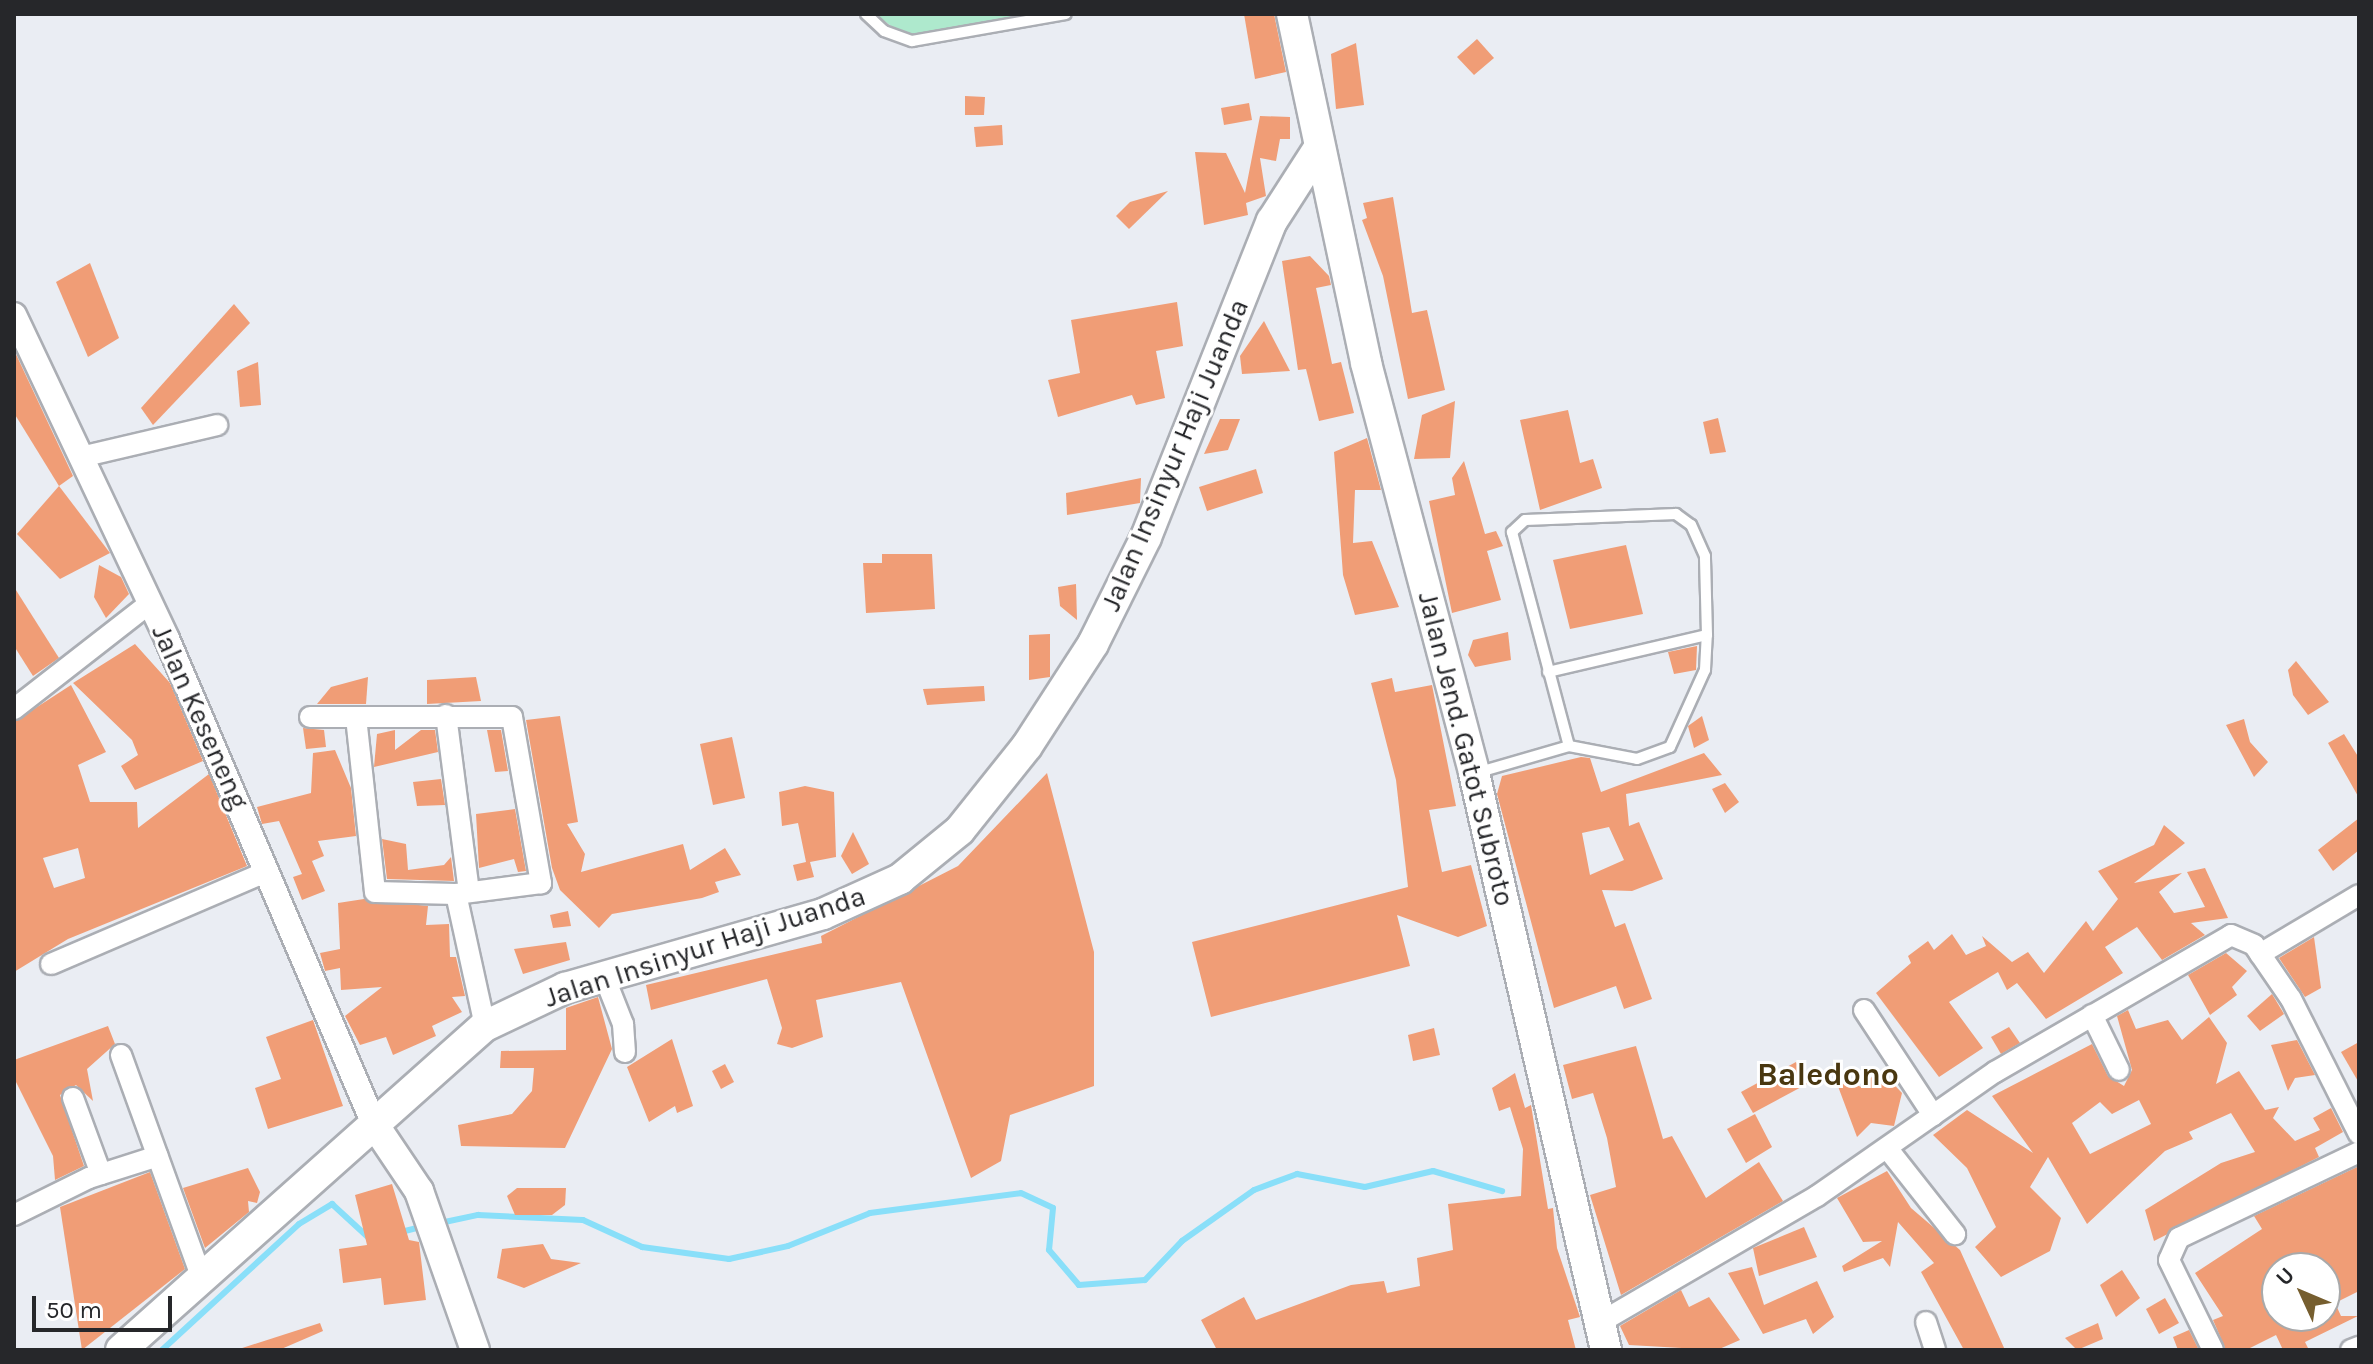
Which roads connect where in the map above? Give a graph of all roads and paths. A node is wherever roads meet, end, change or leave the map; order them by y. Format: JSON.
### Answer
{"nodes":[{"id":1,"x":866,"y":14,"type":"edge"},
{"id":2,"x":1066,"y":14,"type":"edge"},
{"id":3,"x":1292,"y":14,"type":"edge"},
{"id":4,"x":1317,"y":151,"type":"junction"},
{"id":5,"x":14,"y":315,"type":"edge"},
{"id":6,"x":217,"y":425,"type":"dead end"},
{"id":7,"x":81,"y":457,"type":"junction"},
{"id":8,"x":149,"y":604,"type":"junction"},
{"id":9,"x":1707,"y":635,"type":"junction"},
{"id":10,"x":1548,"y":672,"type":"junction"},
{"id":11,"x":14,"y":709,"type":"edge"},
{"id":12,"x":446,"y":715,"type":"junction"},
{"id":13,"x":310,"y":717,"type":"dead end"},
{"id":14,"x":356,"y":718,"type":"junction"},
{"id":15,"x":1569,"y":746,"type":"junction"},
{"id":16,"x":1474,"y":773,"type":"junction"},
{"id":17,"x":268,"y":871,"type":"junction"},
{"id":18,"x":463,"y":893,"type":"junction"},
{"id":19,"x":2359,"y":895,"type":"edge"},
{"id":20,"x":2260,"y":954,"type":"junction"},
{"id":21,"x":51,"y":964,"type":"dead end"},
{"id":22,"x":604,"y":976,"type":"junction"},
{"id":23,"x":1864,"y":1010,"type":"dead end"},
{"id":24,"x":2092,"y":1015,"type":"junction"},
{"id":25,"x":485,"y":1026,"type":"junction"},
{"id":26,"x":625,"y":1052,"type":"dead end"},
{"id":27,"x":121,"y":1055,"type":"dead end"},
{"id":28,"x":2119,"y":1070,"type":"dead end"},
{"id":29,"x":73,"y":1098,"type":"dead end"},
{"id":30,"x":1933,"y":1115,"type":"junction"},
{"id":31,"x":374,"y":1124,"type":"junction"},
{"id":32,"x":2359,"y":1134,"type":"edge"},
{"id":33,"x":1887,"y":1148,"type":"junction"},
{"id":34,"x":2359,"y":1152,"type":"edge"},
{"id":35,"x":158,"y":1156,"type":"junction"},
{"id":36,"x":101,"y":1174,"type":"junction"},
{"id":37,"x":14,"y":1215,"type":"edge"},
{"id":38,"x":1955,"y":1234,"type":"dead end"},
{"id":39,"x":202,"y":1279,"type":"junction"},
{"id":40,"x":1926,"y":1322,"type":"dead end"},
{"id":41,"x":1602,"y":1336,"type":"edge"},
{"id":42,"x":2359,"y":1347,"type":"edge"},
{"id":43,"x":121,"y":1350,"type":"edge"},
{"id":44,"x":475,"y":1350,"type":"edge"},
{"id":45,"x":1935,"y":1350,"type":"edge"},
{"id":46,"x":2213,"y":1350,"type":"edge"},
{"id":47,"x":2351,"y":1350,"type":"edge"}],
"edges":[{"from":1,"to":2,"type":"lane"},
{"from":3,"to":4,"type":"main road","name":"Jalan Jend. Gatot Subroto"},
{"from":4,"to":16,"type":"main road","name":"Jalan Jend. Gatot Subroto"},
{"from":4,"to":22,"type":"main road","name":"Jalan Insinyur Haji Juanda"},
{"from":5,"to":7,"type":"street","name":"Jalan Keseneng"},
{"from":6,"to":7,"type":"street"},
{"from":7,"to":8,"type":"street","name":"Jalan Keseneng"},
{"from":8,"to":11,"type":"street"},
{"from":8,"to":17,"type":"street","name":"Jalan Keseneng"},
{"from":9,"to":10,"type":"lane"},
{"from":9,"to":10,"type":"lane"},
{"from":9,"to":15,"type":"lane"},
{"from":10,"to":15,"type":"lane"},
{"from":12,"to":14,"type":"street"},
{"from":12,"to":18,"type":"street"},
{"from":12,"to":18,"type":"street"},
{"from":13,"to":14,"type":"street"},
{"from":14,"to":18,"type":"street"},
{"from":15,"to":16,"type":"lane"},
{"from":16,"to":41,"type":"main road","name":"Jalan Jend. Gatot Subroto"},
{"from":17,"to":21,"type":"street"},
{"from":17,"to":31,"type":"street","name":"Jalan Keseneng"},
{"from":18,"to":25,"type":"street"},
{"from":19,"to":20,"type":"street"},
{"from":20,"to":24,"type":"street"},
{"from":20,"to":32,"type":"street"},
{"from":22,"to":25,"type":"main road","name":"Jalan Insinyur Haji Juanda"},
{"from":22,"to":26,"type":"street"},
{"from":23,"to":30,"type":"street"},
{"from":24,"to":28,"type":"street"},
{"from":24,"to":30,"type":"street"},
{"from":25,"to":31,"type":"main road","name":"Jalan Insinyur Haji Juanda"},
{"from":27,"to":35,"type":"street"},
{"from":29,"to":36,"type":"street"},
{"from":30,"to":33,"type":"street"},
{"from":31,"to":39,"type":"main road","name":"Jalan Insinyur Haji Juanda"},
{"from":31,"to":44,"type":"main road"},
{"from":33,"to":38,"type":"street"},
{"from":33,"to":41,"type":"street"},
{"from":34,"to":46,"type":"street"},
{"from":35,"to":36,"type":"street"},
{"from":35,"to":39,"type":"street"},
{"from":36,"to":37,"type":"street"},
{"from":39,"to":43,"type":"main road","name":"Jalan Insinyur Haji Juanda"},
{"from":40,"to":45,"type":"street"},
{"from":42,"to":47,"type":"street"}]}
